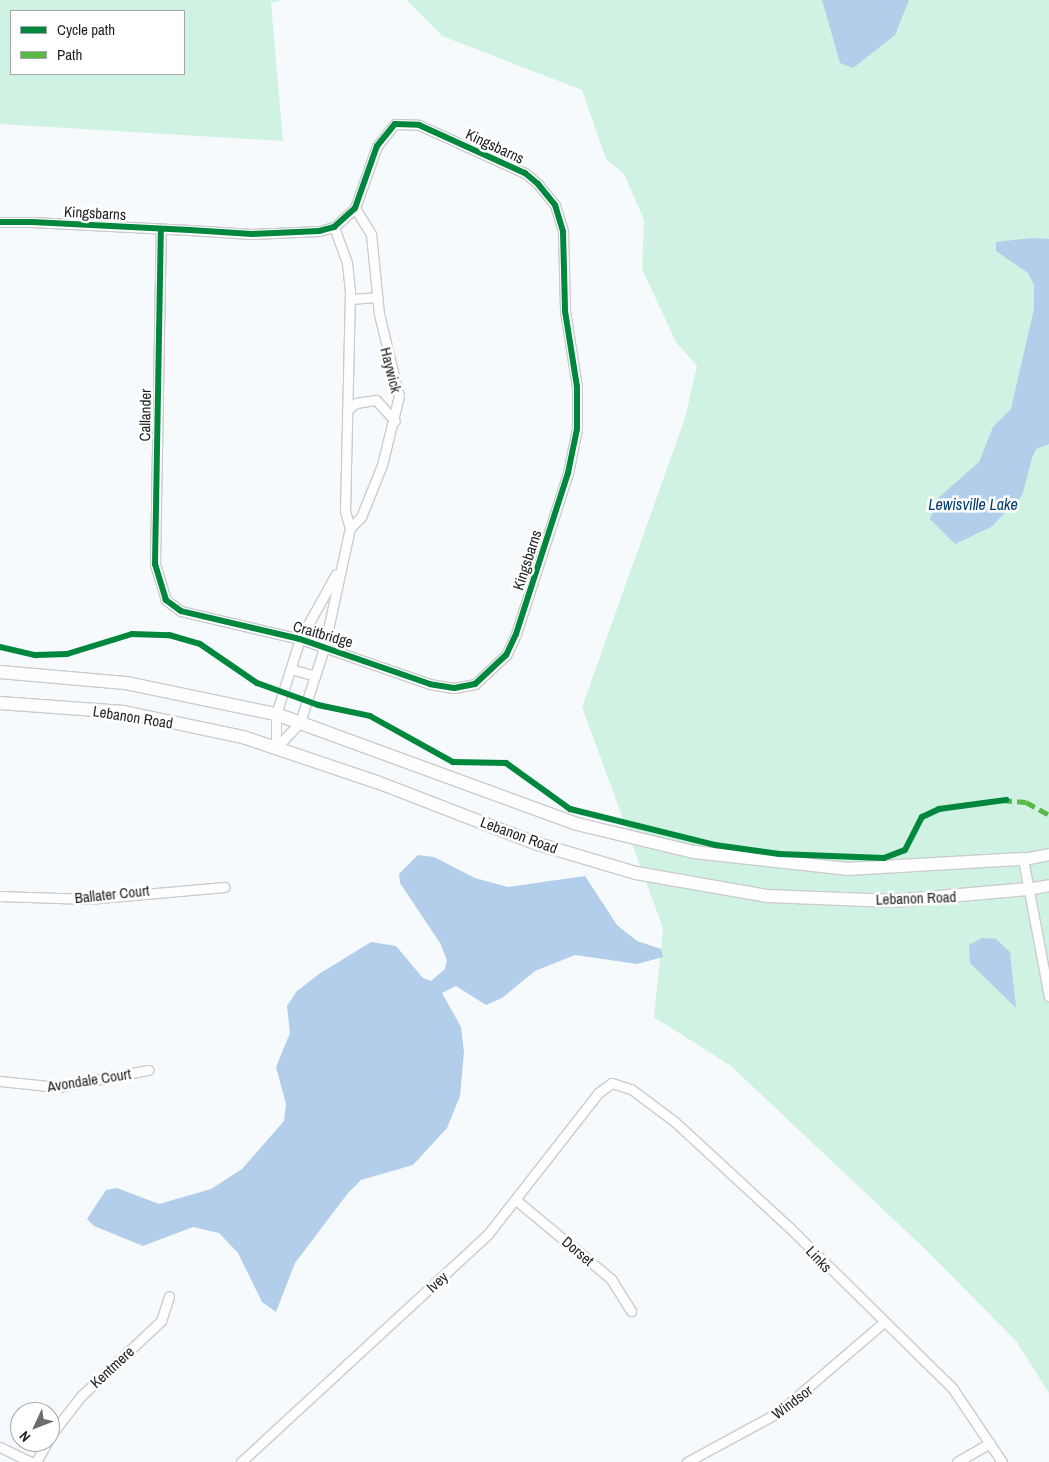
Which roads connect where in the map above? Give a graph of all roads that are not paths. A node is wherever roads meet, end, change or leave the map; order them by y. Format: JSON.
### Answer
{"nodes":[{"id":1,"x":355,"y":208,"type":"junction"},
{"id":2,"x":0,"y":222,"type":"edge"},
{"id":3,"x":334,"y":227,"type":"junction"},
{"id":4,"x":161,"y":229,"type":"junction"},
{"id":5,"x":377,"y":297,"type":"junction"},
{"id":6,"x":350,"y":299,"type":"junction"},
{"id":7,"x":347,"y":410,"type":"junction"},
{"id":8,"x":394,"y":421,"type":"junction"},
{"id":9,"x":350,"y":528,"type":"junction"},
{"id":10,"x":341,"y":565,"type":"junction"},
{"id":11,"x":166,"y":600,"type":"joint"},
{"id":12,"x":300,"y":639,"type":"junction"},
{"id":13,"x":324,"y":648,"type":"junction"},
{"id":14,"x":290,"y":669,"type":"junction"},
{"id":15,"x":0,"y":672,"type":"edge"},
{"id":16,"x":315,"y":676,"type":"junction"},
{"id":17,"x":475,"y":684,"type":"joint"},
{"id":18,"x":0,"y":703,"type":"edge"},
{"id":19,"x":276,"y":714,"type":"junction"},
{"id":20,"x":300,"y":722,"type":"junction"},
{"id":21,"x":276,"y":748,"type":"junction"},
{"id":22,"x":1049,"y":854,"type":"edge"},
{"id":23,"x":1023,"y":859,"type":"junction"},
{"id":24,"x":1049,"y":885,"type":"edge"},
{"id":25,"x":224,"y":887,"type":"dead end"},
{"id":26,"x":1027,"y":889,"type":"junction"},
{"id":27,"x":0,"y":896,"type":"edge"},
{"id":28,"x":1049,"y":997,"type":"edge"},
{"id":29,"x":148,"y":1070,"type":"dead end"},
{"id":30,"x":0,"y":1081,"type":"edge"},
{"id":31,"x":612,"y":1083,"type":"joint"},
{"id":32,"x":516,"y":1200,"type":"junction"},
{"id":33,"x":169,"y":1296,"type":"dead end"},
{"id":34,"x":631,"y":1311,"type":"dead end"},
{"id":35,"x":883,"y":1323,"type":"junction"},
{"id":36,"x":60,"y":1423,"type":"edge"},
{"id":37,"x":990,"y":1443,"type":"junction"},
{"id":38,"x":0,"y":1447,"type":"edge"},
{"id":39,"x":31,"y":1462,"type":"edge"},
{"id":40,"x":241,"y":1462,"type":"edge"},
{"id":41,"x":687,"y":1462,"type":"edge"},
{"id":42,"x":957,"y":1462,"type":"edge"},
{"id":43,"x":1002,"y":1462,"type":"edge"}],
"edges":[{"from":1,"to":3,"type":"street","name":"Kingsbarns"},
{"from":1,"to":5,"type":"street","name":"Haywick"},
{"from":1,"to":17,"type":"street","name":"Kingsbarns"},
{"from":2,"to":4,"type":"street","name":"Kingsbarns"},
{"from":3,"to":4,"type":"street","name":"Kingsbarns"},
{"from":3,"to":6,"type":"street","name":"Haywick"},
{"from":4,"to":11,"type":"street","name":"Callander"},
{"from":5,"to":6,"type":"street"},
{"from":5,"to":8,"type":"street","name":"Haywick"},
{"from":6,"to":7,"type":"street","name":"Haywick"},
{"from":7,"to":8,"type":"street"},
{"from":7,"to":9,"type":"street","name":"Haywick"},
{"from":8,"to":9,"type":"street","name":"Haywick"},
{"from":9,"to":10,"type":"street","name":"Haywick"},
{"from":10,"to":12,"type":"street","name":"Haywick"},
{"from":10,"to":13,"type":"street","name":"Haywick"},
{"from":11,"to":12,"type":"street","name":"Craitbridge"},
{"from":12,"to":13,"type":"street","name":"Craitbridge"},
{"from":12,"to":14,"type":"street","name":"Haywick"},
{"from":13,"to":16,"type":"street","name":"Haywick"},
{"from":13,"to":17,"type":"street","name":"Craitbridge"},
{"from":14,"to":16,"type":"street"},
{"from":14,"to":19,"type":"street","name":"Haywick"},
{"from":15,"to":19,"type":"main road","name":"Lebanon Road"},
{"from":16,"to":20,"type":"street","name":"Haywick"},
{"from":18,"to":21,"type":"main road","name":"Lebanon Road"},
{"from":19,"to":20,"type":"main road","name":"Lebanon Road"},
{"from":19,"to":21,"type":"street","name":"Haywick"},
{"from":20,"to":21,"type":"street","name":"Haywick"},
{"from":20,"to":23,"type":"main road","name":"Lebanon Road"},
{"from":21,"to":26,"type":"main road","name":"Lebanon Road"},
{"from":22,"to":23,"type":"street","name":"Lebanon Road"},
{"from":23,"to":26,"type":"street"},
{"from":24,"to":26,"type":"street","name":"Lebanon Road"},
{"from":25,"to":27,"type":"street","name":"Ballater Court"},
{"from":26,"to":28,"type":"street"},
{"from":29,"to":30,"type":"street","name":"Avondale Court"},
{"from":31,"to":32,"type":"street","name":"Ivey"},
{"from":31,"to":35,"type":"street","name":"Links"},
{"from":32,"to":34,"type":"street","name":"Dorset"},
{"from":32,"to":40,"type":"street","name":"Ivey"},
{"from":33,"to":36,"type":"street","name":"Kentmere"},
{"from":35,"to":37,"type":"street","name":"Links"},
{"from":35,"to":41,"type":"street","name":"Windsor"},
{"from":37,"to":42,"type":"street"},
{"from":37,"to":43,"type":"street","name":"Links"},
{"from":38,"to":39,"type":"street"}]}
